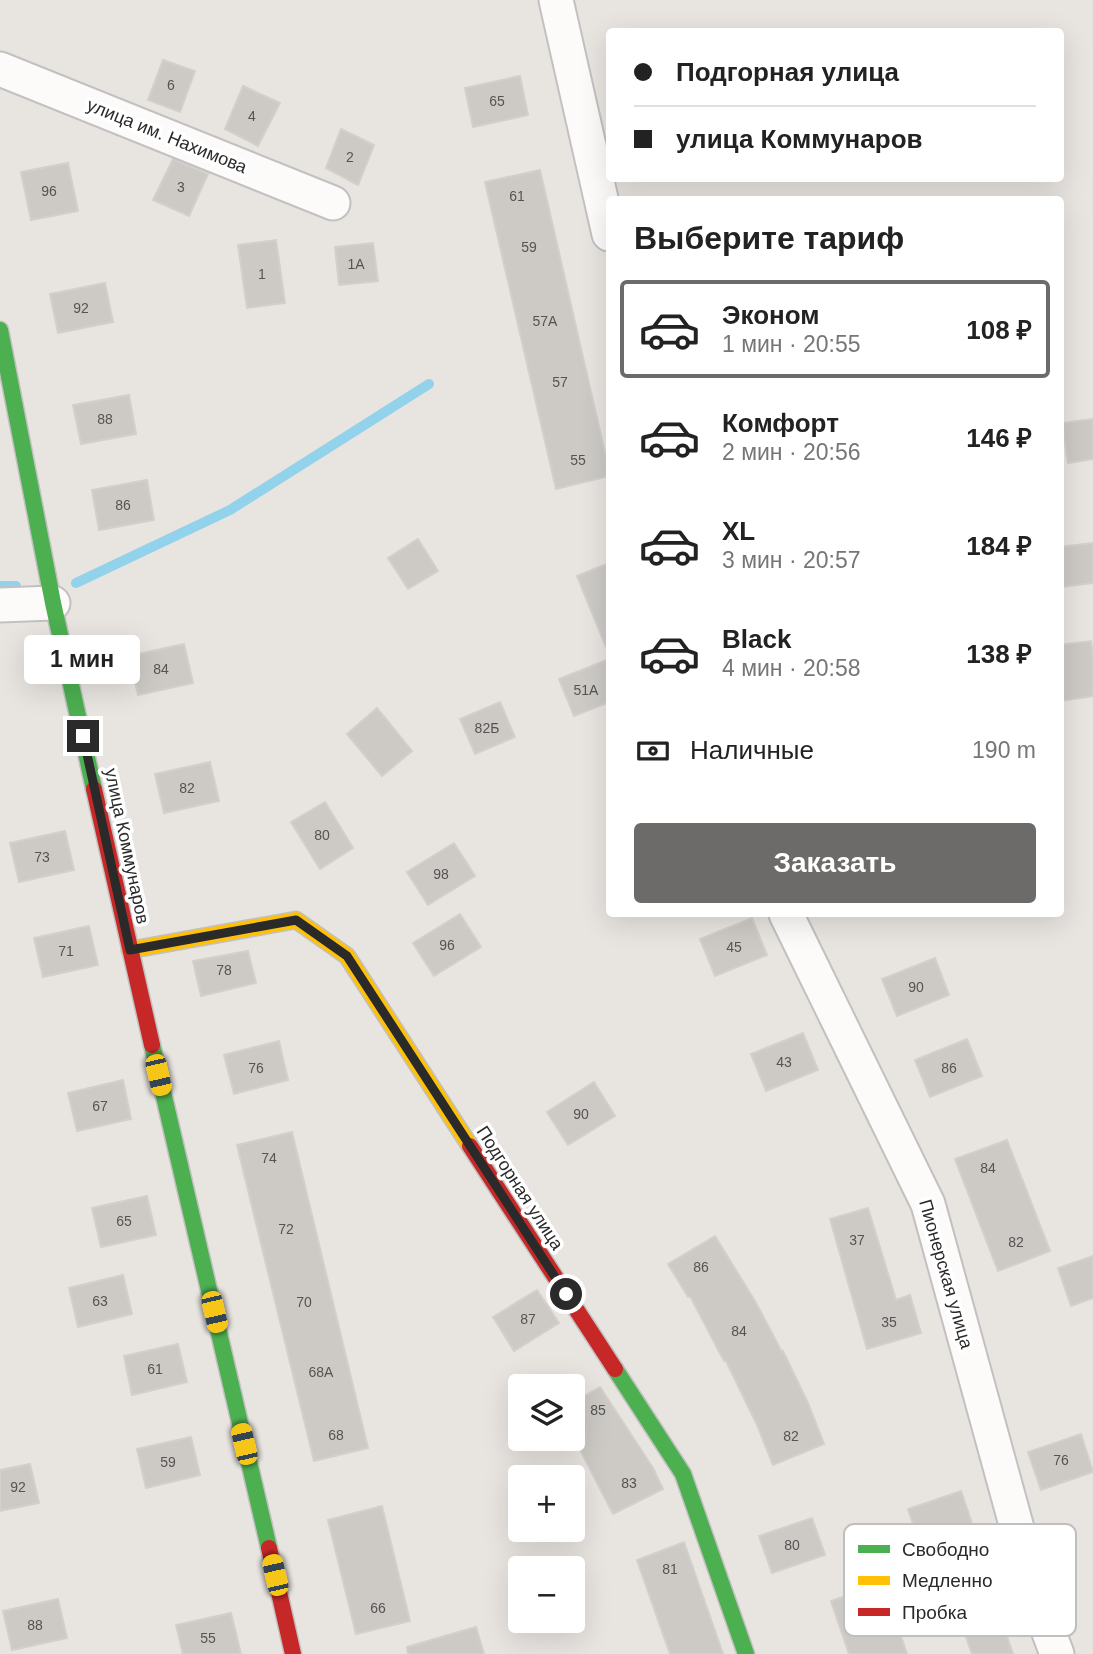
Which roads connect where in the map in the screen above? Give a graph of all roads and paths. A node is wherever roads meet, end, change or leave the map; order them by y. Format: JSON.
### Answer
{"nodes":[{"id":1,"x":556,"y":0,"type":"edge"},
{"id":2,"x":0,"y":69,"type":"edge"},
{"id":3,"x":333,"y":203,"type":"dead end"},
{"id":4,"x":606,"y":221,"type":"edge"},
{"id":5,"x":0,"y":330,"type":"edge"},
{"id":6,"x":53,"y":603,"type":"junction"},
{"id":7,"x":0,"y":605,"type":"edge"},
{"id":8,"x":787,"y":917,"type":"edge"},
{"id":9,"x":130,"y":950,"type":"junction"},
{"id":10,"x":1016,"y":1524,"type":"edge"},
{"id":11,"x":1050,"y":1636,"type":"edge"},
{"id":12,"x":293,"y":1654,"type":"edge"},
{"id":13,"x":746,"y":1654,"type":"edge"},
{"id":14,"x":1057,"y":1654,"type":"edge"}],
"edges":[{"from":1,"to":4,"type":"street"},
{"from":2,"to":3,"type":"street","name":"улица им. Нахимова"},
{"from":5,"to":6,"type":"street","name":"улица Коммунаров"},
{"from":6,"to":7,"type":"street"},
{"from":6,"to":9,"type":"street","name":"улица Коммунаров"},
{"from":8,"to":10,"type":"street","name":"Пионерская улица"},
{"from":9,"to":12,"type":"street","name":"улица Коммунаров"},
{"from":9,"to":13,"type":"street","name":"Подгорная улица"},
{"from":11,"to":14,"type":"street","name":"Пионерская улица"}]}
